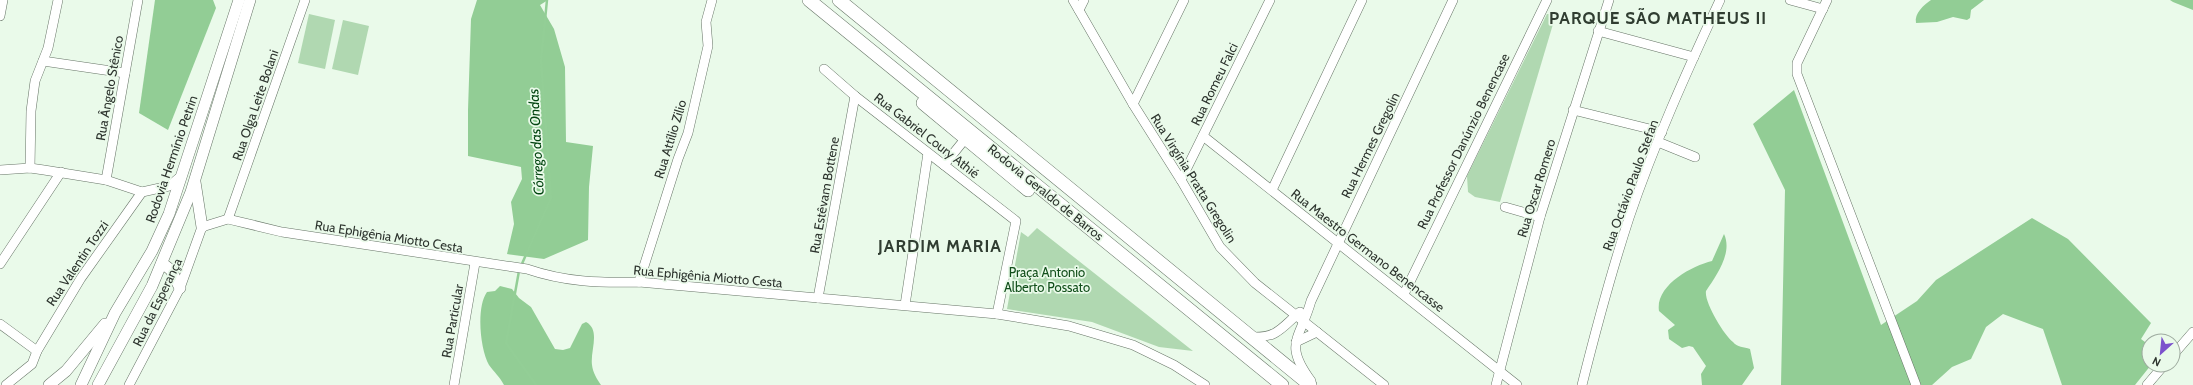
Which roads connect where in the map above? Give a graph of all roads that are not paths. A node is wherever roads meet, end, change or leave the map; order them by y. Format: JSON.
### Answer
{"nodes":[{"id":1,"x":3,"y":0,"type":"edge"},
{"id":2,"x":58,"y":0,"type":"edge"},
{"id":3,"x":138,"y":0,"type":"edge"},
{"id":4,"x":239,"y":0,"type":"edge"},
{"id":5,"x":250,"y":0,"type":"edge"},
{"id":6,"x":305,"y":0,"type":"edge"},
{"id":7,"x":712,"y":0,"type":"edge"},
{"id":8,"x":810,"y":0,"type":"edge"},
{"id":9,"x":839,"y":0,"type":"edge"},
{"id":10,"x":1073,"y":0,"type":"edge"},
{"id":11,"x":1084,"y":0,"type":"edge"},
{"id":12,"x":1184,"y":0,"type":"edge"},
{"id":13,"x":1270,"y":0,"type":"edge"},
{"id":14,"x":1362,"y":0,"type":"edge"},
{"id":15,"x":1453,"y":0,"type":"edge"},
{"id":16,"x":1547,"y":0,"type":"edge"},
{"id":17,"x":1609,"y":0,"type":"edge"},
{"id":18,"x":1720,"y":0,"type":"edge"},
{"id":19,"x":1790,"y":0,"type":"edge"},
{"id":20,"x":1827,"y":0,"type":"edge"},
{"id":21,"x":1822,"y":9,"type":"junction"},
{"id":22,"x":1079,"y":10,"type":"junction"},
{"id":23,"x":0,"y":16,"type":"edge"},
{"id":24,"x":1598,"y":31,"type":"junction"},
{"id":25,"x":865,"y":46,"type":"junction"},
{"id":26,"x":1694,"y":57,"type":"junction"},
{"id":27,"x":43,"y":61,"type":"junction"},
{"id":28,"x":824,"y":69,"type":"dead end"},
{"id":29,"x":125,"y":73,"type":"junction"},
{"id":30,"x":855,"y":96,"type":"junction"},
{"id":31,"x":1133,"y":104,"type":"junction"},
{"id":32,"x":1574,"y":110,"type":"junction"},
{"id":33,"x":1662,"y":132,"type":"junction"},
{"id":34,"x":1203,"y":136,"type":"junction"},
{"id":35,"x":964,"y":139,"type":"junction"},
{"id":36,"x":1658,"y":142,"type":"junction"},
{"id":37,"x":928,"y":152,"type":"junction"},
{"id":38,"x":1695,"y":157,"type":"dead end"},
{"id":39,"x":944,"y":165,"type":"junction"},
{"id":40,"x":30,"y":168,"type":"junction"},
{"id":41,"x":0,"y":170,"type":"edge"},
{"id":42,"x":61,"y":172,"type":"junction"},
{"id":43,"x":180,"y":177,"type":"junction"},
{"id":44,"x":194,"y":177,"type":"junction"},
{"id":45,"x":106,"y":180,"type":"junction"},
{"id":46,"x":1181,"y":180,"type":"junction"},
{"id":47,"x":1272,"y":190,"type":"junction"},
{"id":48,"x":142,"y":192,"type":"junction"},
{"id":49,"x":1505,"y":208,"type":"dead end"},
{"id":50,"x":1068,"y":210,"type":"junction"},
{"id":51,"x":1540,"y":217,"type":"junction"},
{"id":52,"x":228,"y":219,"type":"junction"},
{"id":53,"x":202,"y":227,"type":"junction"},
{"id":54,"x":1337,"y":244,"type":"junction"},
{"id":55,"x":162,"y":263,"type":"junction"},
{"id":56,"x":476,"y":263,"type":"junction"},
{"id":57,"x":0,"y":264,"type":"edge"},
{"id":58,"x":639,"y":282,"type":"junction"},
{"id":59,"x":180,"y":288,"type":"junction"},
{"id":60,"x":1404,"y":294,"type":"junction"},
{"id":61,"x":818,"y":298,"type":"junction"},
{"id":62,"x":1311,"y":301,"type":"junction"},
{"id":63,"x":905,"y":305,"type":"junction"},
{"id":64,"x":115,"y":313,"type":"junction"},
{"id":65,"x":997,"y":314,"type":"junction"},
{"id":66,"x":1296,"y":315,"type":"junction"},
{"id":67,"x":1304,"y":321,"type":"junction"},
{"id":68,"x":0,"y":324,"type":"edge"},
{"id":69,"x":1318,"y":332,"type":"junction"},
{"id":70,"x":2193,"y":332,"type":"edge"},
{"id":71,"x":1252,"y":337,"type":"junction"},
{"id":72,"x":1296,"y":342,"type":"junction"},
{"id":73,"x":2181,"y":346,"type":"edge"},
{"id":74,"x":37,"y":351,"type":"junction"},
{"id":75,"x":1500,"y":372,"type":"junction"},
{"id":76,"x":2157,"y":373,"type":"edge"},
{"id":77,"x":6,"y":385,"type":"edge"},
{"id":78,"x":49,"y":385,"type":"edge"},
{"id":79,"x":81,"y":385,"type":"edge"},
{"id":80,"x":98,"y":385,"type":"edge"},
{"id":81,"x":129,"y":385,"type":"edge"},
{"id":82,"x":454,"y":385,"type":"edge"},
{"id":83,"x":1205,"y":385,"type":"edge"},
{"id":84,"x":1282,"y":385,"type":"edge"},
{"id":85,"x":1310,"y":385,"type":"edge"},
{"id":86,"x":1314,"y":385,"type":"edge"},
{"id":87,"x":1384,"y":385,"type":"edge"},
{"id":88,"x":1496,"y":385,"type":"edge"},
{"id":89,"x":1517,"y":385,"type":"edge"},
{"id":90,"x":1582,"y":385,"type":"edge"},
{"id":91,"x":1916,"y":385,"type":"edge"},
{"id":92,"x":2147,"y":385,"type":"edge"}],
"edges":[{"from":1,"to":23,"type":"street"},
{"from":2,"to":27,"type":"street"},
{"from":3,"to":29,"type":"street","name":"Rua Ângelo Stênico"},
{"from":4,"to":43,"type":"main road","name":"Rodovia Hermínio Petrin"},
{"from":5,"to":44,"type":"main road","name":"Rodovia Hermínio Petrin"},
{"from":6,"to":52,"type":"street","name":"Rua Olga Leite Bolani"},
{"from":7,"to":58,"type":"street","name":"Rua Attílio Zilio"},
{"from":8,"to":25,"type":"highway","name":"Rodovia Geraldo de Barros"},
{"from":9,"to":71,"type":"highway","name":"Rodovia Geraldo de Barros"},
{"from":10,"to":22,"type":"street","name":"Rua Virgínia Pratta Gregolin"},
{"from":11,"to":22,"type":"street"},
{"from":12,"to":31,"type":"street"},
{"from":13,"to":34,"type":"street","name":"Rua Romeu Falci"},
{"from":14,"to":47,"type":"street"},
{"from":15,"to":54,"type":"street","name":"Rua Hermes Gregolin"},
{"from":16,"to":60,"type":"street","name":"Rua Professor Danúnzio Benencase"},
{"from":17,"to":24,"type":"street","name":"Rua Oscar Romero"},
{"from":18,"to":26,"type":"street","name":"Rua Octávio Paulo Stefan"},
{"from":19,"to":21,"type":"street"},
{"from":20,"to":21,"type":"street"},
{"from":21,"to":91,"type":"street"},
{"from":22,"to":31,"type":"street","name":"Rua Virgínia Pratta Gregolin"},
{"from":24,"to":26,"type":"street"},
{"from":24,"to":32,"type":"street","name":"Rua Oscar Romero"},
{"from":25,"to":35,"type":"highway"},
{"from":25,"to":50,"type":"highway","name":"Rodovia Geraldo de Barros"},
{"from":26,"to":33,"type":"street","name":"Rua Octávio Paulo Stefan"},
{"from":27,"to":29,"type":"street"},
{"from":27,"to":40,"type":"street"},
{"from":28,"to":30,"type":"street","name":"Rua Gabriel Coury Athié"},
{"from":29,"to":45,"type":"street","name":"Rua Ângelo Stênico"},
{"from":30,"to":37,"type":"street","name":"Rua Gabriel Coury Athié"},
{"from":30,"to":61,"type":"street","name":"Rua Estêvam Bottene"},
{"from":31,"to":46,"type":"street","name":"Rua Virgínia Pratta Gregolin"},
{"from":32,"to":33,"type":"street"},
{"from":32,"to":51,"type":"street","name":"Rua Oscar Romero"},
{"from":33,"to":36,"type":"street","name":"Rua Octávio Paulo Stefan"},
{"from":34,"to":46,"type":"street","name":"Rua Romeu Falci"},
{"from":34,"to":47,"type":"street","name":"Rua Maestro Germano Benencasse"},
{"from":35,"to":39,"type":"street"},
{"from":35,"to":50,"type":"highway"},
{"from":36,"to":38,"type":"street"},
{"from":36,"to":90,"type":"street","name":"Rua Octávio Paulo Stefan"},
{"from":37,"to":39,"type":"street","name":"Rua Gabriel Coury Athié"},
{"from":37,"to":63,"type":"street"},
{"from":39,"to":65,"type":"street","name":"Rua Gabriel Coury Athié"},
{"from":40,"to":41,"type":"street"},
{"from":40,"to":42,"type":"street"},
{"from":42,"to":45,"type":"street"},
{"from":42,"to":57,"type":"street"},
{"from":43,"to":48,"type":"street"},
{"from":43,"to":64,"type":"main road","name":"Rodovia Hermínio Petrin"},
{"from":44,"to":53,"type":"main road"},
{"from":44,"to":55,"type":"main road","name":"Rodovia Hermínio Petrin"},
{"from":45,"to":48,"type":"street"},
{"from":46,"to":66,"type":"street","name":"Rua Virgínia Pratta Gregolin"},
{"from":47,"to":54,"type":"street","name":"Rua Maestro Germano Benencasse"},
{"from":48,"to":74,"type":"street","name":"Rua Valentin Tozzi"},
{"from":49,"to":51,"type":"street"},
{"from":50,"to":84,"type":"highway","name":"Rodovia Geraldo de Barros"},
{"from":51,"to":75,"type":"street","name":"Rua Oscar Romero"},
{"from":52,"to":53,"type":"street"},
{"from":52,"to":56,"type":"street","name":"Rua Ephigênia Miotto Cesta"},
{"from":53,"to":59,"type":"street","name":"Rua da Esperança"},
{"from":54,"to":60,"type":"street","name":"Rua Maestro Germano Benencasse"},
{"from":54,"to":62,"type":"street","name":"Rua Hermes Gregolin"},
{"from":55,"to":59,"type":"main road"},
{"from":55,"to":80,"type":"main road","name":"Rodovia Hermínio Petrin"},
{"from":56,"to":58,"type":"street","name":"Rua Ephigênia Miotto Cesta"},
{"from":56,"to":82,"type":"street","name":"Rua Particular"},
{"from":58,"to":61,"type":"street","name":"Rua Ephigênia Miotto Cesta"},
{"from":59,"to":81,"type":"street","name":"Rua da Esperança"},
{"from":60,"to":75,"type":"street","name":"Rua Maestro Germano Benencasse"},
{"from":61,"to":63,"type":"street","name":"Rua Ephigênia Miotto Cesta"},
{"from":62,"to":66,"type":"street","name":"Rua Hermes Gregolin"},
{"from":62,"to":67,"type":"street","name":"Rua Hermes Gregolin"},
{"from":63,"to":65,"type":"street","name":"Rua Ephigênia Miotto Cesta"},
{"from":64,"to":78,"type":"main road"},
{"from":64,"to":79,"type":"main road","name":"Rodovia Hermínio Petrin"},
{"from":65,"to":83,"type":"street","name":"Rua Ephigênia Miotto Cesta"},
{"from":66,"to":67,"type":"street","name":"Rua Virgínia Pratta Gregolin"},
{"from":66,"to":71,"type":"street","name":"Rua Hermes Gregolin"},
{"from":67,"to":69,"type":"street","name":"Rua Virgínia Pratta Gregolin"},
{"from":67,"to":72,"type":"street","name":"Rua Hermes Gregolin"},
{"from":68,"to":74,"type":"street"},
{"from":69,"to":72,"type":"street"},
{"from":69,"to":87,"type":"street","name":"Rua Virgínia Pratta Gregolin"},
{"from":70,"to":73,"type":"street"},
{"from":71,"to":85,"type":"highway","name":"Rodovia Geraldo de Barros"},
{"from":72,"to":86,"type":"street","name":"Rua Hermes Gregolin"},
{"from":74,"to":77,"type":"street","name":"Rua Valentin Tozzi"},
{"from":75,"to":88,"type":"street","name":"Rua Oscar Romero"},
{"from":75,"to":89,"type":"street","name":"Rua Maestro Germano Benencasse"},
{"from":76,"to":92,"type":"street"}]}
